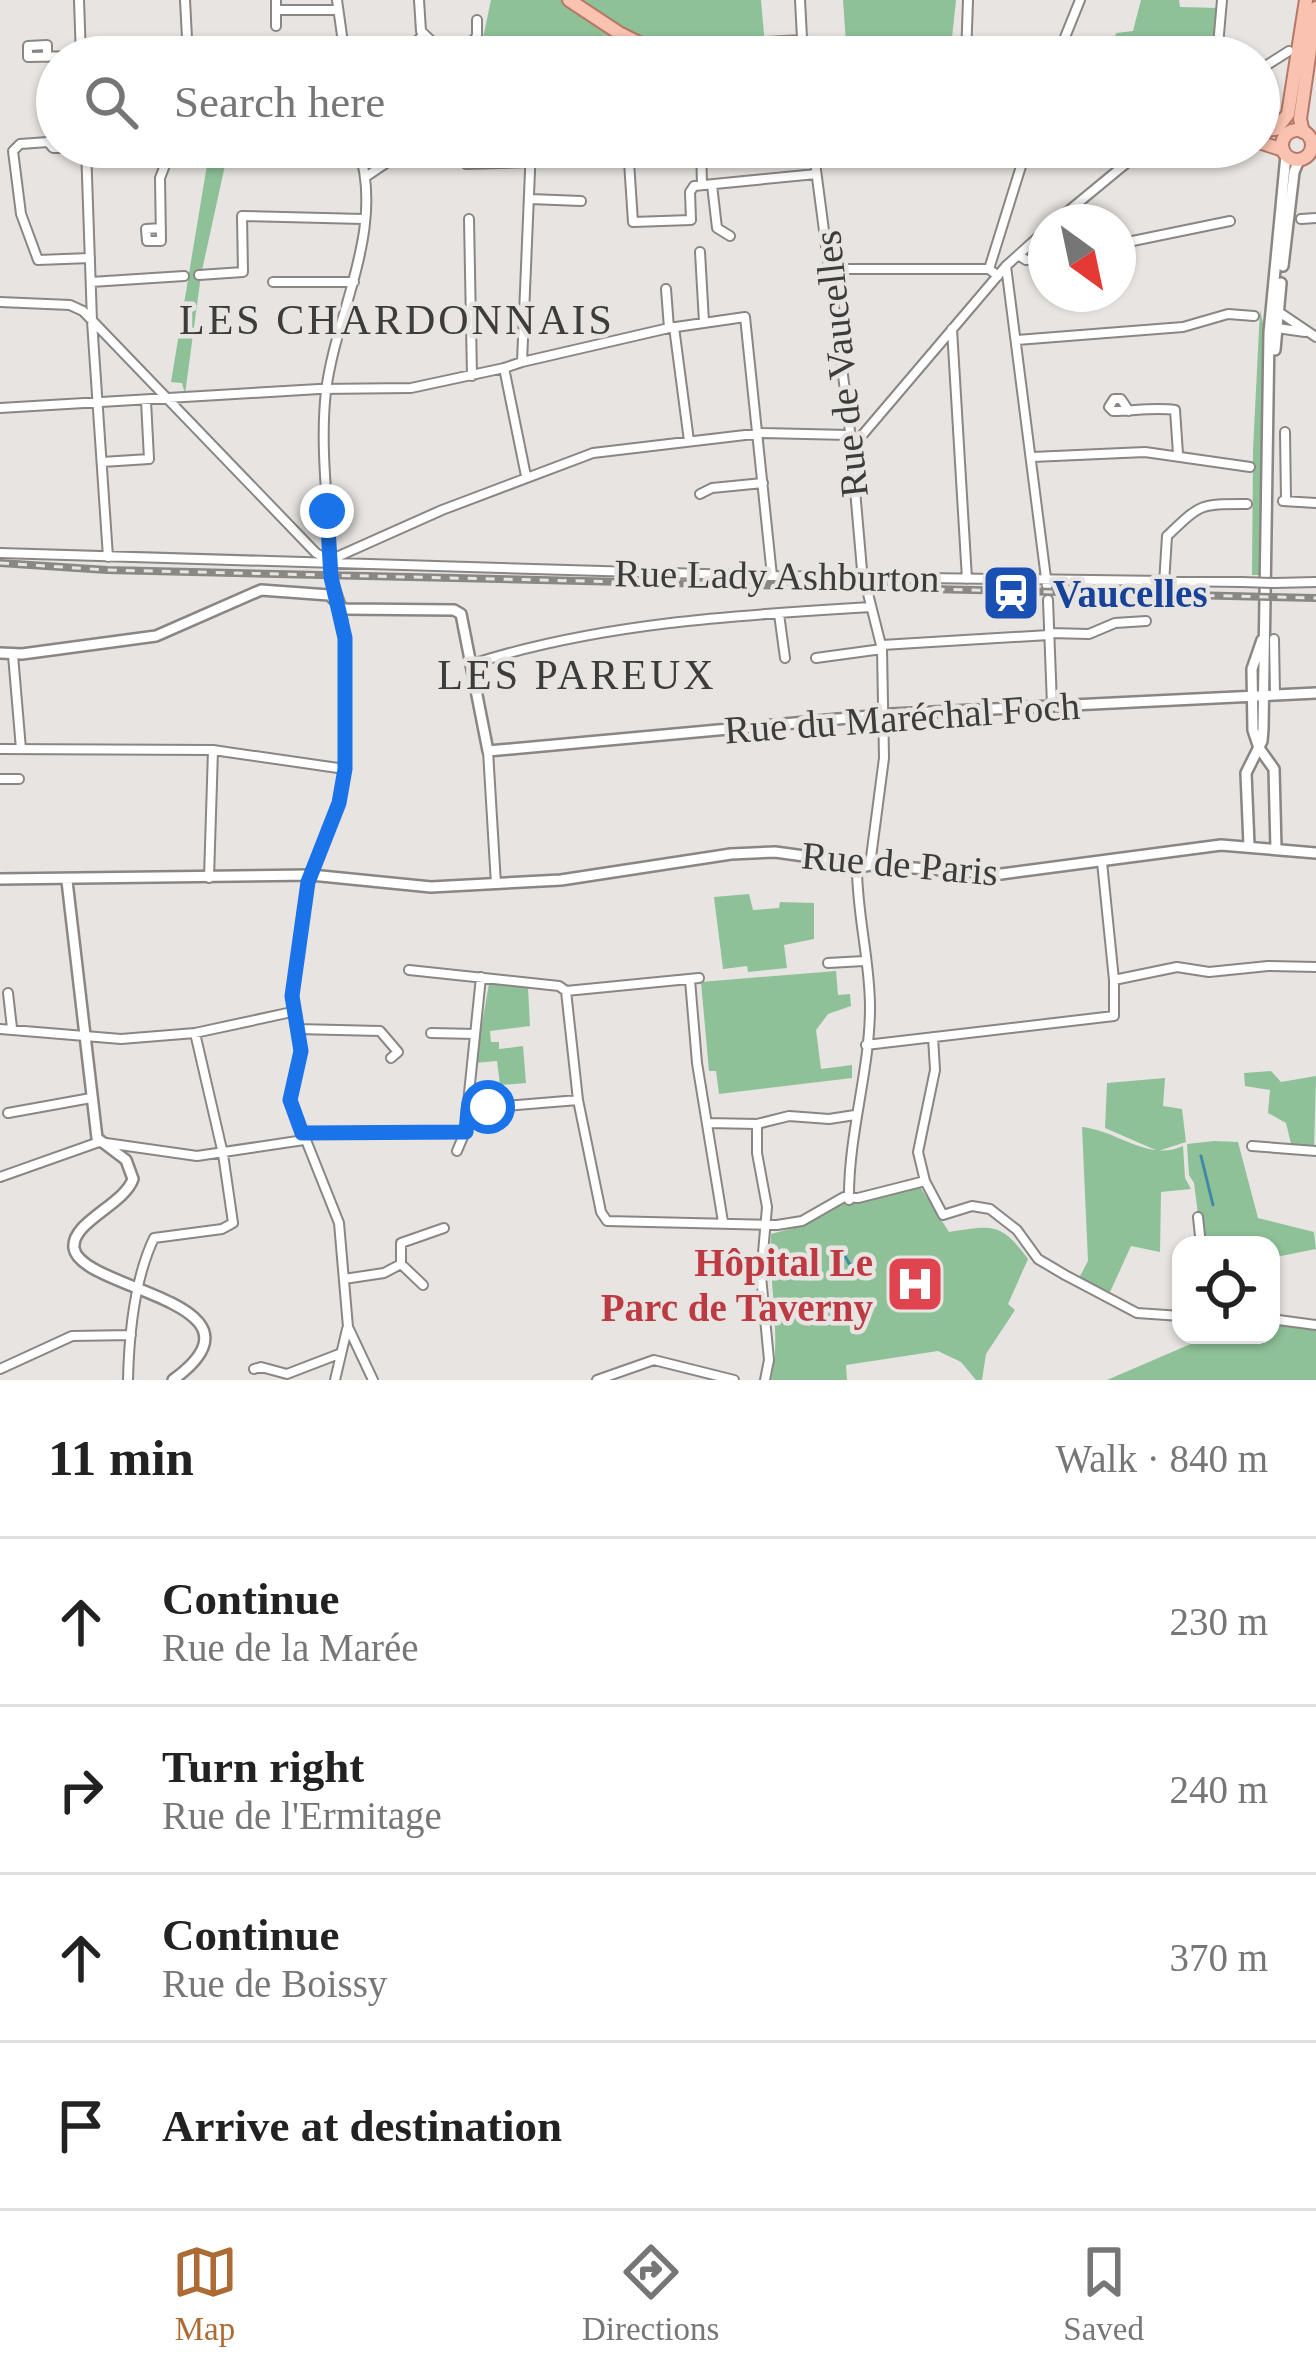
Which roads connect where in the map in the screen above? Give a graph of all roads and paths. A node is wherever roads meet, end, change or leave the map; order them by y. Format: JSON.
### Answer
{"nodes":[{"id":1,"x":79,"y":0,"type":"edge"},
{"id":2,"x":185,"y":0,"type":"edge"},
{"id":3,"x":419,"y":0,"type":"edge"},
{"id":4,"x":569,"y":0,"type":"edge"},
{"id":5,"x":800,"y":0,"type":"edge"},
{"id":6,"x":968,"y":0,"type":"edge"},
{"id":7,"x":1080,"y":0,"type":"edge"},
{"id":8,"x":1222,"y":0,"type":"edge"},
{"id":9,"x":1307,"y":0,"type":"edge"},
{"id":10,"x":276,"y":5,"type":"edge"},
{"id":11,"x":338,"y":5,"type":"edge"},
{"id":12,"x":1316,"y":8,"type":"edge"},
{"id":13,"x":477,"y":20,"type":"dead end"},
{"id":14,"x":276,"y":26,"type":"dead end"},
{"id":15,"x":423,"y":35,"type":"edge"},
{"id":16,"x":80,"y":36,"type":"edge"},
{"id":17,"x":187,"y":36,"type":"edge"},
{"id":18,"x":342,"y":36,"type":"edge"},
{"id":19,"x":477,"y":36,"type":"edge"},
{"id":20,"x":627,"y":36,"type":"edge"},
{"id":21,"x":801,"y":36,"type":"edge"},
{"id":22,"x":967,"y":36,"type":"edge"},
{"id":23,"x":1065,"y":36,"type":"edge"},
{"id":24,"x":1219,"y":36,"type":"edge"},
{"id":25,"x":1289,"y":51,"type":"dead end"},
{"id":26,"x":1280,"y":57,"type":"edge"},
{"id":27,"x":1280,"y":124,"type":"edge"},
{"id":28,"x":36,"y":143,"type":"edge"},
{"id":29,"x":1300,"y":145,"type":"edge"},
{"id":30,"x":87,"y":168,"type":"edge"},
{"id":31,"x":164,"y":168,"type":"edge"},
{"id":32,"x":365,"y":168,"type":"edge"},
{"id":33,"x":379,"y":168,"type":"edge"},
{"id":34,"x":530,"y":168,"type":"edge"},
{"id":35,"x":629,"y":168,"type":"edge"},
{"id":36,"x":704,"y":168,"type":"edge"},
{"id":37,"x":815,"y":168,"type":"edge"},
{"id":38,"x":1020,"y":168,"type":"edge"},
{"id":39,"x":1121,"y":168,"type":"edge"},
{"id":40,"x":816,"y":174,"type":"junction"},
{"id":41,"x":367,"y":176,"type":"junction"},
{"id":42,"x":707,"y":185,"type":"junction"},
{"id":43,"x":530,"y":199,"type":"junction"},
{"id":44,"x":580,"y":201,"type":"dead end"},
{"id":45,"x":1077,"y":204,"type":"edge"},
{"id":46,"x":1300,"y":218,"type":"dead end"},
{"id":47,"x":1316,"y":218,"type":"edge"},
{"id":48,"x":363,"y":219,"type":"junction"},
{"id":49,"x":469,"y":219,"type":"dead end"},
{"id":50,"x":1230,"y":221,"type":"dead end"},
{"id":51,"x":160,"y":228,"type":"dead end"},
{"id":52,"x":730,"y":236,"type":"dead end"},
{"id":53,"x":1136,"y":240,"type":"edge"},
{"id":54,"x":1028,"y":246,"type":"edge"},
{"id":55,"x":700,"y":252,"type":"dead end"},
{"id":56,"x":1018,"y":255,"type":"junction"},
{"id":57,"x":90,"y":258,"type":"junction"},
{"id":58,"x":1028,"y":260,"type":"edge"},
{"id":59,"x":1006,"y":266,"type":"junction"},
{"id":60,"x":830,"y":269,"type":"junction"},
{"id":61,"x":988,"y":269,"type":"junction"},
{"id":62,"x":199,"y":275,"type":"dead end"},
{"id":63,"x":184,"y":276,"type":"dead end"},
{"id":64,"x":998,"y":276,"type":"junction"},
{"id":65,"x":273,"y":282,"type":"dead end"},
{"id":66,"x":354,"y":282,"type":"junction"},
{"id":67,"x":91,"y":283,"type":"junction"},
{"id":68,"x":666,"y":289,"type":"dead end"},
{"id":69,"x":1274,"y":290,"type":"junction"},
{"id":70,"x":0,"y":302,"type":"edge"},
{"id":71,"x":1278,"y":310,"type":"junction"},
{"id":72,"x":1254,"y":316,"type":"dead end"},
{"id":73,"x":92,"y":321,"type":"junction"},
{"id":74,"x":704,"y":322,"type":"junction"},
{"id":75,"x":672,"y":328,"type":"junction"},
{"id":76,"x":952,"y":328,"type":"junction"},
{"id":77,"x":1276,"y":328,"type":"junction"},
{"id":78,"x":1305,"y":332,"type":"junction"},
{"id":79,"x":1316,"y":337,"type":"edge"},
{"id":80,"x":1018,"y":340,"type":"junction"},
{"id":81,"x":938,"y":345,"type":"junction"},
{"id":82,"x":954,"y":352,"type":"junction"},
{"id":83,"x":522,"y":362,"type":"junction"},
{"id":84,"x":504,"y":368,"type":"junction"},
{"id":85,"x":470,"y":376,"type":"junction"},
{"id":86,"x":326,"y":391,"type":"junction"},
{"id":87,"x":169,"y":399,"type":"junction"},
{"id":88,"x":146,"y":401,"type":"junction"},
{"id":89,"x":98,"y":403,"type":"junction"},
{"id":90,"x":1269,"y":404,"type":"junction"},
{"id":91,"x":0,"y":408,"type":"edge"},
{"id":92,"x":1130,"y":411,"type":"dead end"},
{"id":93,"x":1285,"y":432,"type":"dead end"},
{"id":94,"x":760,"y":433,"type":"junction"},
{"id":95,"x":849,"y":435,"type":"junction"},
{"id":96,"x":688,"y":441,"type":"junction"},
{"id":97,"x":852,"y":448,"type":"junction"},
{"id":98,"x":1178,"y":454,"type":"junction"},
{"id":99,"x":1032,"y":457,"type":"junction"},
{"id":100,"x":102,"y":462,"type":"junction"},
{"id":101,"x":1250,"y":467,"type":"dead end"},
{"id":102,"x":526,"y":476,"type":"junction"},
{"id":103,"x":763,"y":483,"type":"junction"},
{"id":104,"x":700,"y":494,"type":"dead end"},
{"id":105,"x":1316,"y":502,"type":"edge"},
{"id":106,"x":1247,"y":504,"type":"dead end"},
{"id":107,"x":346,"y":551,"type":"junction"},
{"id":108,"x":0,"y":553,"type":"edge"},
{"id":109,"x":108,"y":557,"type":"junction"},
{"id":110,"x":330,"y":562,"type":"junction"},
{"id":111,"x":347,"y":564,"type":"junction"},
{"id":112,"x":772,"y":576,"type":"junction"},
{"id":113,"x":331,"y":577,"type":"junction"},
{"id":114,"x":864,"y":577,"type":"junction"},
{"id":115,"x":967,"y":579,"type":"junction"},
{"id":116,"x":1316,"y":582,"type":"edge"},
{"id":117,"x":1047,"y":583,"type":"junction"},
{"id":118,"x":1164,"y":584,"type":"junction"},
{"id":119,"x":317,"y":594,"type":"junction"},
{"id":120,"x":1048,"y":600,"type":"dead end"},
{"id":121,"x":338,"y":603,"type":"junction"},
{"id":122,"x":871,"y":608,"type":"junction"},
{"id":123,"x":779,"y":614,"type":"junction"},
{"id":124,"x":1146,"y":621,"type":"dead end"},
{"id":125,"x":1049,"y":634,"type":"junction"},
{"id":126,"x":1269,"y":637,"type":"junction"},
{"id":127,"x":882,"y":647,"type":"junction"},
{"id":128,"x":0,"y":653,"type":"edge"},
{"id":129,"x":13,"y":655,"type":"junction"},
{"id":130,"x":785,"y":658,"type":"dead end"},
{"id":131,"x":816,"y":658,"type":"dead end"},
{"id":132,"x":472,"y":664,"type":"junction"},
{"id":133,"x":1316,"y":693,"type":"edge"},
{"id":134,"x":1263,"y":694,"type":"junction"},
{"id":135,"x":1052,"y":705,"type":"junction"},
{"id":136,"x":886,"y":715,"type":"junction"},
{"id":137,"x":1258,"y":748,"type":"junction"},
{"id":138,"x":0,"y":749,"type":"edge"},
{"id":139,"x":21,"y":749,"type":"junction"},
{"id":140,"x":213,"y":750,"type":"junction"},
{"id":141,"x":488,"y":751,"type":"junction"},
{"id":142,"x":345,"y":769,"type":"junction"},
{"id":143,"x":19,"y":778,"type":"dead end"},
{"id":144,"x":0,"y":779,"type":"edge"},
{"id":145,"x":1249,"y":845,"type":"junction"},
{"id":146,"x":1276,"y":849,"type":"junction"},
{"id":147,"x":1316,"y":853,"type":"edge"},
{"id":148,"x":1102,"y":862,"type":"junction"},
{"id":149,"x":870,"y":865,"type":"junction"},
{"id":150,"x":857,"y":868,"type":"junction"},
{"id":151,"x":311,"y":875,"type":"junction"},
{"id":152,"x":209,"y":878,"type":"junction"},
{"id":153,"x":0,"y":879,"type":"edge"},
{"id":154,"x":67,"y":881,"type":"junction"},
{"id":155,"x":490,"y":885,"type":"junction"},
{"id":156,"x":864,"y":961,"type":"junction"},
{"id":157,"x":828,"y":963,"type":"dead end"},
{"id":158,"x":1316,"y":968,"type":"edge"},
{"id":159,"x":408,"y":970,"type":"dead end"},
{"id":160,"x":482,"y":977,"type":"junction"},
{"id":161,"x":1114,"y":980,"type":"junction"},
{"id":162,"x":566,"y":991,"type":"junction"},
{"id":163,"x":8,"y":993,"type":"dead end"},
{"id":164,"x":292,"y":1012,"type":"junction"},
{"id":165,"x":12,"y":1028,"type":"junction"},
{"id":166,"x":0,"y":1029,"type":"edge"},
{"id":167,"x":296,"y":1029,"type":"junction"},
{"id":168,"x":195,"y":1033,"type":"junction"},
{"id":169,"x":431,"y":1033,"type":"dead end"},
{"id":170,"x":475,"y":1034,"type":"junction"},
{"id":171,"x":933,"y":1037,"type":"junction"},
{"id":172,"x":85,"y":1039,"type":"junction"},
{"id":173,"x":866,"y":1045,"type":"junction"},
{"id":174,"x":391,"y":1058,"type":"dead end"},
{"id":175,"x":91,"y":1098,"type":"junction"},
{"id":176,"x":578,"y":1100,"type":"junction"},
{"id":177,"x":468,"y":1109,"type":"junction"},
{"id":178,"x":8,"y":1113,"type":"dead end"},
{"id":179,"x":854,"y":1114,"type":"junction"},
{"id":180,"x":708,"y":1123,"type":"junction"},
{"id":181,"x":757,"y":1124,"type":"junction"},
{"id":182,"x":466,"y":1132,"type":"junction"},
{"id":183,"x":303,"y":1137,"type":"junction"},
{"id":184,"x":99,"y":1142,"type":"junction"},
{"id":185,"x":1252,"y":1146,"type":"dead end"},
{"id":186,"x":457,"y":1151,"type":"dead end"},
{"id":187,"x":1316,"y":1151,"type":"edge"},
{"id":188,"x":224,"y":1154,"type":"junction"},
{"id":189,"x":0,"y":1177,"type":"edge"},
{"id":190,"x":925,"y":1181,"type":"junction"},
{"id":191,"x":849,"y":1200,"type":"junction"},
{"id":192,"x":1198,"y":1217,"type":"dead end"},
{"id":193,"x":723,"y":1222,"type":"junction"},
{"id":194,"x":765,"y":1225,"type":"junction"},
{"id":195,"x":444,"y":1228,"type":"dead end"},
{"id":196,"x":1200,"y":1236,"type":"edge"},
{"id":197,"x":401,"y":1264,"type":"junction"},
{"id":198,"x":344,"y":1279,"type":"junction"},
{"id":199,"x":423,"y":1285,"type":"dead end"},
{"id":200,"x":138,"y":1288,"type":"junction"},
{"id":201,"x":1172,"y":1315,"type":"edge"},
{"id":202,"x":1280,"y":1320,"type":"edge"},
{"id":203,"x":1316,"y":1325,"type":"edge"},
{"id":204,"x":131,"y":1335,"type":"junction"},
{"id":205,"x":348,"y":1339,"type":"junction"},
{"id":206,"x":339,"y":1354,"type":"junction"},
{"id":207,"x":0,"y":1369,"type":"edge"},
{"id":208,"x":254,"y":1369,"type":"dead end"},
{"id":209,"x":128,"y":1380,"type":"edge"},
{"id":210,"x":172,"y":1380,"type":"edge"},
{"id":211,"x":335,"y":1380,"type":"edge"},
{"id":212,"x":373,"y":1380,"type":"edge"},
{"id":213,"x":597,"y":1380,"type":"edge"},
{"id":214,"x":734,"y":1380,"type":"edge"},
{"id":215,"x":765,"y":1380,"type":"edge"}],
"edges":[{"from":1,"to":16,"type":"street"},
{"from":2,"to":17,"type":"street"},
{"from":3,"to":15,"type":"street"},
{"from":4,"to":20,"type":"main road"},
{"from":5,"to":21,"type":"street"},
{"from":6,"to":22,"type":"street"},
{"from":7,"to":23,"type":"street"},
{"from":8,"to":24,"type":"street"},
{"from":9,"to":27,"type":"main road"},
{"from":9,"to":29,"type":"main road"},
{"from":10,"to":11,"type":"street"},
{"from":10,"to":14,"type":"street"},
{"from":11,"to":18,"type":"street"},
{"from":12,"to":29,"type":"main road"},
{"from":13,"to":19,"type":"street"},
{"from":25,"to":26,"type":"street"},
{"from":28,"to":57,"type":"street"},
{"from":29,"to":69,"type":"street"},
{"from":29,"to":71,"type":"street"},
{"from":30,"to":57,"type":"street"},
{"from":31,"to":51,"type":"street"},
{"from":32,"to":41,"type":"street"},
{"from":33,"to":41,"type":"street"},
{"from":34,"to":43,"type":"street"},
{"from":35,"to":42,"type":"street"},
{"from":36,"to":42,"type":"street"},
{"from":37,"to":40,"type":"street","name":"Rue de Vaucelles"},
{"from":38,"to":61,"type":"street"},
{"from":39,"to":45,"type":"street"},
{"from":40,"to":42,"type":"street"},
{"from":40,"to":60,"type":"street","name":"Rue de Vaucelles"},
{"from":41,"to":48,"type":"street"},
{"from":42,"to":52,"type":"street"},
{"from":43,"to":44,"type":"street"},
{"from":43,"to":83,"type":"street"},
{"from":46,"to":47,"type":"street"},
{"from":48,"to":62,"type":"street"},
{"from":48,"to":66,"type":"street"},
{"from":49,"to":85,"type":"street"},
{"from":50,"to":53,"type":"street"},
{"from":54,"to":56,"type":"street"},
{"from":55,"to":74,"type":"street"},
{"from":56,"to":58,"type":"street"},
{"from":56,"to":59,"type":"street"},
{"from":57,"to":67,"type":"street"},
{"from":59,"to":64,"type":"street"},
{"from":59,"to":80,"type":"street"},
{"from":60,"to":61,"type":"street"},
{"from":60,"to":95,"type":"street","name":"Rue de Vaucelles"},
{"from":61,"to":64,"type":"street"},
{"from":63,"to":67,"type":"street"},
{"from":64,"to":76,"type":"street"},
{"from":65,"to":66,"type":"street"},
{"from":66,"to":86,"type":"street"},
{"from":67,"to":73,"type":"street"},
{"from":68,"to":75,"type":"street"},
{"from":69,"to":77,"type":"street"},
{"from":69,"to":90,"type":"street"},
{"from":70,"to":73,"type":"street"},
{"from":71,"to":77,"type":"street"},
{"from":71,"to":78,"type":"street"},
{"from":72,"to":80,"type":"street"},
{"from":73,"to":87,"type":"street"},
{"from":73,"to":89,"type":"street"},
{"from":74,"to":75,"type":"street"},
{"from":74,"to":94,"type":"street"},
{"from":75,"to":83,"type":"street"},
{"from":75,"to":96,"type":"street"},
{"from":76,"to":81,"type":"street"},
{"from":76,"to":82,"type":"street"},
{"from":77,"to":78,"type":"street"},
{"from":77,"to":90,"type":"street"},
{"from":78,"to":79,"type":"street"},
{"from":80,"to":99,"type":"street"},
{"from":81,"to":82,"type":"street"},
{"from":81,"to":97,"type":"street"},
{"from":82,"to":115,"type":"street"},
{"from":83,"to":84,"type":"street"},
{"from":84,"to":85,"type":"street"},
{"from":84,"to":102,"type":"street"},
{"from":85,"to":86,"type":"street"},
{"from":86,"to":87,"type":"street"},
{"from":86,"to":110,"type":"street"},
{"from":87,"to":88,"type":"street"},
{"from":87,"to":110,"type":"street"},
{"from":88,"to":89,"type":"street"},
{"from":88,"to":100,"type":"street"},
{"from":89,"to":91,"type":"street"},
{"from":89,"to":100,"type":"street"},
{"from":90,"to":126,"type":"street"},
{"from":92,"to":98,"type":"street"},
{"from":93,"to":105,"type":"street"},
{"from":94,"to":95,"type":"street"},
{"from":94,"to":96,"type":"street"},
{"from":94,"to":103,"type":"street"},
{"from":95,"to":97,"type":"street","name":"Rue de Vaucelles"},
{"from":96,"to":102,"type":"street"},
{"from":97,"to":114,"type":"street","name":"Rue de Vaucelles"},
{"from":98,"to":99,"type":"street"},
{"from":98,"to":101,"type":"street"},
{"from":99,"to":117,"type":"street"},
{"from":100,"to":109,"type":"street"},
{"from":102,"to":107,"type":"street"},
{"from":103,"to":104,"type":"street"},
{"from":103,"to":112,"type":"street"},
{"from":106,"to":118,"type":"street"},
{"from":107,"to":110,"type":"street"},
{"from":107,"to":111,"type":"street"},
{"from":108,"to":109,"type":"street","name":"Rue Lady Ashburton"},
{"from":109,"to":110,"type":"street","name":"Rue Lady Ashburton"},
{"from":110,"to":111,"type":"street","name":"Rue Lady Ashburton"},
{"from":110,"to":113,"type":"street"},
{"from":111,"to":112,"type":"street","name":"Rue Lady Ashburton"},
{"from":112,"to":114,"type":"street","name":"Rue Lady Ashburton"},
{"from":113,"to":119,"type":"street"},
{"from":113,"to":121,"type":"street"},
{"from":114,"to":115,"type":"street","name":"Rue Lady Ashburton"},
{"from":114,"to":122,"type":"street","name":"Rue de Vaucelles"},
{"from":115,"to":117,"type":"street","name":"Rue Lady Ashburton"},
{"from":116,"to":118,"type":"street","name":"Rue Lady Ashburton","bridge":true},
{"from":117,"to":118,"type":"street","name":"Rue Lady Ashburton"},
{"from":119,"to":121,"type":"street"},
{"from":119,"to":129,"type":"street"},
{"from":120,"to":125,"type":"street"},
{"from":121,"to":132,"type":"street"},
{"from":121,"to":142,"type":"street"},
{"from":122,"to":123,"type":"street"},
{"from":122,"to":127,"type":"street","name":"Rue de Vaucelles"},
{"from":123,"to":130,"type":"street"},
{"from":123,"to":132,"type":"street"},
{"from":124,"to":125,"type":"street"},
{"from":125,"to":127,"type":"street"},
{"from":125,"to":135,"type":"street"},
{"from":126,"to":134,"type":"street"},
{"from":126,"to":134,"type":"street"},
{"from":127,"to":131,"type":"street"},
{"from":127,"to":136,"type":"street","name":"Rue de Vaucelles"},
{"from":128,"to":129,"type":"street"},
{"from":129,"to":139,"type":"street"},
{"from":132,"to":141,"type":"street"},
{"from":133,"to":134,"type":"street","name":"Rue du Maréchal Foch"},
{"from":134,"to":135,"type":"street","name":"Rue du Maréchal Foch"},
{"from":134,"to":137,"type":"street"},
{"from":135,"to":136,"type":"street","name":"Rue du Maréchal Foch"},
{"from":136,"to":141,"type":"street","name":"Rue du Maréchal Foch"},
{"from":136,"to":149,"type":"street","name":"Rue de Vaucelles"},
{"from":137,"to":145,"type":"street"},
{"from":137,"to":146,"type":"street"},
{"from":138,"to":139,"type":"street"},
{"from":139,"to":140,"type":"street"},
{"from":140,"to":142,"type":"street"},
{"from":140,"to":152,"type":"street"},
{"from":141,"to":155,"type":"street"},
{"from":142,"to":151,"type":"street"},
{"from":143,"to":144,"type":"street"},
{"from":145,"to":146,"type":"street","name":"Rue de Paris"},
{"from":145,"to":148,"type":"street","name":"Rue de Paris"},
{"from":146,"to":147,"type":"street","name":"Rue de Paris"},
{"from":148,"to":149,"type":"street","name":"Rue de Paris"},
{"from":148,"to":161,"type":"street"},
{"from":149,"to":150,"type":"street","name":"Rue de Paris"},
{"from":150,"to":155,"type":"street","name":"Rue de Paris"},
{"from":150,"to":156,"type":"street"},
{"from":151,"to":152,"type":"street","name":"Rue de Paris"},
{"from":151,"to":155,"type":"street","name":"Rue de Paris"},
{"from":151,"to":164,"type":"street"},
{"from":152,"to":154,"type":"street","name":"Rue de Paris"},
{"from":153,"to":154,"type":"street","name":"Rue de Paris"},
{"from":154,"to":172,"type":"street"},
{"from":156,"to":157,"type":"street"},
{"from":156,"to":173,"type":"street"},
{"from":158,"to":161,"type":"street"},
{"from":159,"to":160,"type":"street"},
{"from":160,"to":162,"type":"street"},
{"from":160,"to":170,"type":"street"},
{"from":161,"to":171,"type":"street"},
{"from":162,"to":176,"type":"street"},
{"from":162,"to":180,"type":"street"},
{"from":163,"to":165,"type":"street"},
{"from":164,"to":167,"type":"street"},
{"from":164,"to":168,"type":"street"},
{"from":165,"to":166,"type":"street"},
{"from":165,"to":172,"type":"street"},
{"from":167,"to":174,"type":"street"},
{"from":167,"to":183,"type":"street"},
{"from":168,"to":172,"type":"street"},
{"from":168,"to":188,"type":"street"},
{"from":169,"to":170,"type":"street"},
{"from":170,"to":177,"type":"street"},
{"from":171,"to":173,"type":"street"},
{"from":171,"to":190,"type":"street"},
{"from":172,"to":175,"type":"street"},
{"from":173,"to":179,"type":"street"},
{"from":175,"to":178,"type":"street"},
{"from":175,"to":184,"type":"street"},
{"from":176,"to":177,"type":"street"},
{"from":176,"to":193,"type":"street"},
{"from":177,"to":182,"type":"street"},
{"from":179,"to":181,"type":"street"},
{"from":179,"to":191,"type":"street"},
{"from":180,"to":181,"type":"street"},
{"from":180,"to":193,"type":"street"},
{"from":181,"to":194,"type":"street"},
{"from":182,"to":183,"type":"street"},
{"from":182,"to":186,"type":"street"},
{"from":183,"to":188,"type":"street"},
{"from":183,"to":198,"type":"street"},
{"from":184,"to":188,"type":"street"},
{"from":184,"to":189,"type":"street"},
{"from":184,"to":200,"type":"street"},
{"from":185,"to":187,"type":"street"},
{"from":188,"to":200,"type":"street"},
{"from":190,"to":191,"type":"street"},
{"from":190,"to":201,"type":"street"},
{"from":191,"to":194,"type":"street"},
{"from":192,"to":196,"type":"street"},
{"from":193,"to":194,"type":"street"},
{"from":194,"to":215,"type":"street"},
{"from":195,"to":197,"type":"street"},
{"from":197,"to":198,"type":"street"},
{"from":197,"to":199,"type":"street"},
{"from":198,"to":205,"type":"street"},
{"from":200,"to":204,"type":"street"},
{"from":200,"to":210,"type":"street"},
{"from":202,"to":203,"type":"street"},
{"from":204,"to":207,"type":"street"},
{"from":204,"to":209,"type":"street"},
{"from":205,"to":206,"type":"street"},
{"from":205,"to":212,"type":"street"},
{"from":206,"to":208,"type":"street"},
{"from":206,"to":211,"type":"street"},
{"from":213,"to":214,"type":"street"}]}
